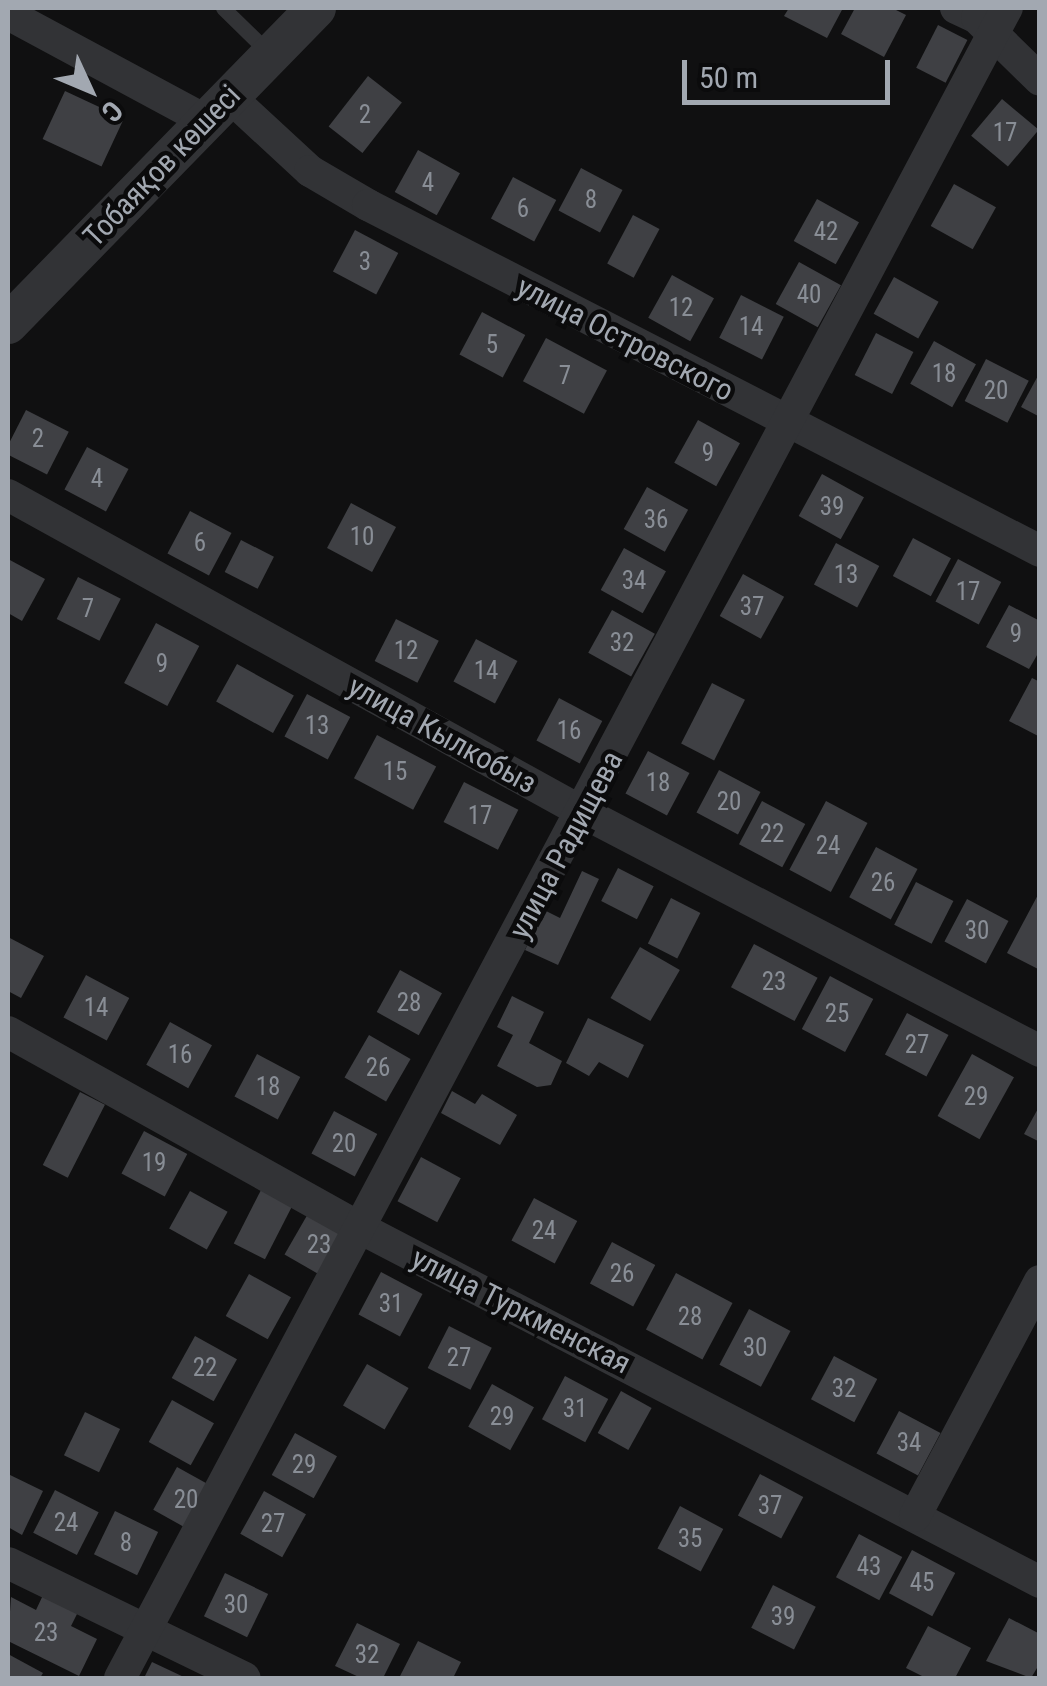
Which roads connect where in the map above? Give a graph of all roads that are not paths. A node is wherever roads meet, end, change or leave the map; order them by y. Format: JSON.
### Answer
{"nodes":[{"id":1,"x":223,"y":8,"type":"edge"},
{"id":2,"x":316,"y":8,"type":"edge"},
{"id":3,"x":956,"y":8,"type":"edge"},
{"id":4,"x":8,"y":14,"type":"edge"},
{"id":5,"x":1000,"y":22,"type":"edge"},
{"id":6,"x":270,"y":55,"type":"junction"},
{"id":7,"x":1040,"y":80,"type":"edge"},
{"id":8,"x":218,"y":109,"type":"junction"},
{"id":9,"x":8,"y":324,"type":"edge"},
{"id":10,"x":784,"y":422,"type":"junction"},
{"id":11,"x":8,"y":496,"type":"edge"},
{"id":12,"x":1040,"y":550,"type":"edge"},
{"id":13,"x":584,"y":813,"type":"junction"},
{"id":14,"x":8,"y":1032,"type":"edge"},
{"id":15,"x":1040,"y":1050,"type":"edge"},
{"id":16,"x":362,"y":1228,"type":"junction"},
{"id":17,"x":1040,"y":1281,"type":"edge"},
{"id":18,"x":915,"y":1516,"type":"junction"},
{"id":19,"x":8,"y":1564,"type":"edge"},
{"id":20,"x":1040,"y":1582,"type":"edge"},
{"id":21,"x":144,"y":1630,"type":"junction"},
{"id":22,"x":120,"y":1678,"type":"edge"},
{"id":23,"x":245,"y":1678,"type":"edge"}],
"edges":[{"from":1,"to":6,"type":"lane"},
{"from":2,"to":6,"type":"street","name":"Тобаяқов көшесі"},
{"from":3,"to":5,"type":"street"},
{"from":4,"to":8,"type":"street","name":"улица Островского"},
{"from":5,"to":7,"type":"street"},
{"from":5,"to":10,"type":"street","name":"улица Радищева"},
{"from":6,"to":8,"type":"street","name":"Тобаяқов көшесі"},
{"from":8,"to":9,"type":"street","name":"Тобаяқов көшесі"},
{"from":8,"to":10,"type":"street","name":"улица Островского"},
{"from":10,"to":12,"type":"street","name":"улица Островского"},
{"from":10,"to":13,"type":"street","name":"улица Радищева"},
{"from":11,"to":13,"type":"street","name":"улица Кылкобыз"},
{"from":13,"to":15,"type":"street","name":"улица Кылкобыз"},
{"from":13,"to":16,"type":"street","name":"улица Радищева"},
{"from":14,"to":16,"type":"street","name":"улица Туркменская"},
{"from":16,"to":18,"type":"street","name":"улица Туркменская"},
{"from":16,"to":21,"type":"street","name":"улица Радищева"},
{"from":17,"to":18,"type":"street"},
{"from":18,"to":20,"type":"street","name":"улица Туркменская"},
{"from":19,"to":21,"type":"street"},
{"from":21,"to":22,"type":"street","name":"улица Радищева"},
{"from":21,"to":23,"type":"street"}]}
